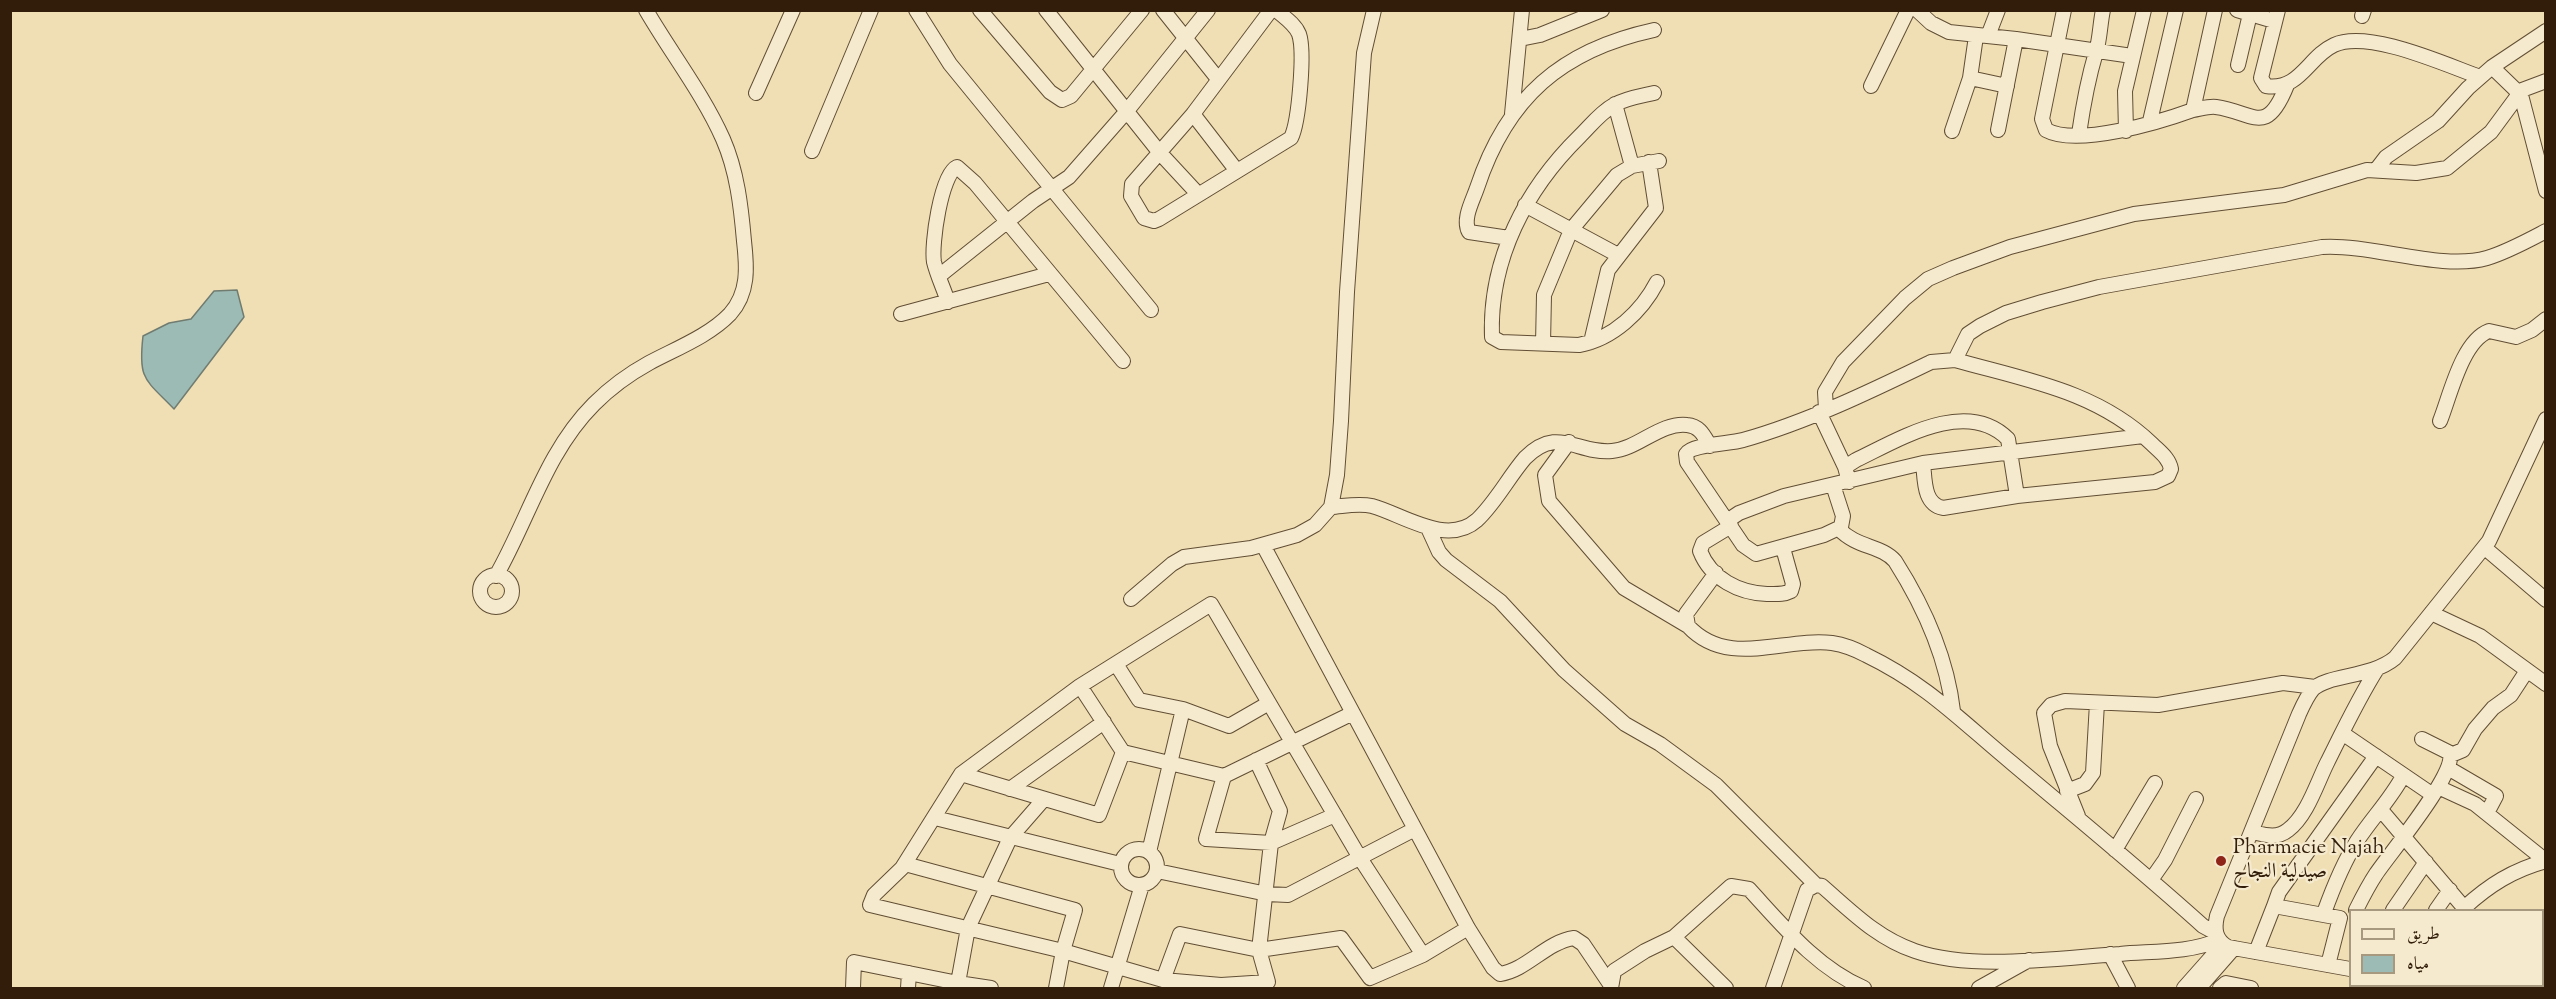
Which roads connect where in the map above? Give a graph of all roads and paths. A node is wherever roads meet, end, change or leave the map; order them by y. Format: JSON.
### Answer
{"nodes":[{"id":1,"x":646,"y":10,"type":"edge"},
{"id":2,"x":793,"y":10,"type":"edge"},
{"id":3,"x":871,"y":10,"type":"edge"},
{"id":4,"x":916,"y":10,"type":"edge"},
{"id":5,"x":980,"y":10,"type":"edge"},
{"id":6,"x":1046,"y":10,"type":"edge"},
{"id":7,"x":1142,"y":10,"type":"edge"},
{"id":8,"x":1162,"y":10,"type":"edge"},
{"id":9,"x":1208,"y":10,"type":"edge"},
{"id":10,"x":1274,"y":10,"type":"edge"},
{"id":11,"x":1374,"y":10,"type":"edge"},
{"id":12,"x":1522,"y":10,"type":"edge"},
{"id":13,"x":1602,"y":10,"type":"edge"},
{"id":14,"x":1908,"y":10,"type":"edge"},
{"id":15,"x":1917,"y":10,"type":"edge"},
{"id":16,"x":1998,"y":10,"type":"edge"},
{"id":17,"x":2064,"y":10,"type":"edge"},
{"id":18,"x":2103,"y":10,"type":"edge"},
{"id":19,"x":2144,"y":10,"type":"edge"},
{"id":20,"x":2176,"y":10,"type":"edge"},
{"id":21,"x":2215,"y":10,"type":"edge"},
{"id":22,"x":2244,"y":12,"type":"edge"},
{"id":23,"x":2276,"y":16,"type":"edge"},
{"id":24,"x":1654,"y":30,"type":"dead end"},
{"id":25,"x":2546,"y":31,"type":"edge"},
{"id":26,"x":1982,"y":36,"type":"junction"},
{"id":27,"x":1185,"y":38,"type":"junction"},
{"id":28,"x":1520,"y":39,"type":"junction"},
{"id":29,"x":2016,"y":39,"type":"junction"},
{"id":30,"x":2058,"y":46,"type":"junction"},
{"id":31,"x":2097,"y":51,"type":"junction"},
{"id":32,"x":2132,"y":56,"type":"junction"},
{"id":33,"x":2238,"y":65,"type":"dead end"},
{"id":34,"x":2492,"y":67,"type":"junction"},
{"id":35,"x":1093,"y":70,"type":"junction"},
{"id":36,"x":2480,"y":77,"type":"junction"},
{"id":37,"x":1970,"y":78,"type":"junction"},
{"id":38,"x":1218,"y":79,"type":"junction"},
{"id":39,"x":2546,"y":81,"type":"edge"},
{"id":40,"x":2287,"y":85,"type":"junction"},
{"id":41,"x":1871,"y":86,"type":"dead end"},
{"id":42,"x":2007,"y":86,"type":"junction"},
{"id":43,"x":756,"y":93,"type":"dead end"},
{"id":44,"x":1654,"y":93,"type":"dead end"},
{"id":45,"x":2520,"y":93,"type":"junction"},
{"id":46,"x":1615,"y":104,"type":"junction"},
{"id":47,"x":2193,"y":110,"type":"junction"},
{"id":48,"x":1126,"y":112,"type":"junction"},
{"id":49,"x":1193,"y":114,"type":"junction"},
{"id":50,"x":1512,"y":116,"type":"junction"},
{"id":51,"x":2151,"y":122,"type":"junction"},
{"id":52,"x":1998,"y":130,"type":"dead end"},
{"id":53,"x":1952,"y":131,"type":"dead end"},
{"id":54,"x":2126,"y":131,"type":"junction"},
{"id":55,"x":2079,"y":134,"type":"junction"},
{"id":56,"x":812,"y":151,"type":"dead end"},
{"id":57,"x":1160,"y":153,"type":"junction"},
{"id":58,"x":1632,"y":166,"type":"junction"},
{"id":59,"x":2376,"y":170,"type":"junction"},
{"id":60,"x":1237,"y":171,"type":"junction"},
{"id":61,"x":1052,"y":187,"type":"junction"},
{"id":62,"x":2546,"y":191,"type":"edge"},
{"id":63,"x":1198,"y":194,"type":"junction"},
{"id":64,"x":1525,"y":206,"type":"junction"},
{"id":65,"x":1007,"y":224,"type":"junction"},
{"id":66,"x":1571,"y":230,"type":"junction"},
{"id":67,"x":2546,"y":231,"type":"edge"},
{"id":68,"x":1509,"y":238,"type":"junction"},
{"id":69,"x":1617,"y":255,"type":"junction"},
{"id":70,"x":1049,"y":274,"type":"junction"},
{"id":71,"x":939,"y":276,"type":"junction"},
{"id":72,"x":1657,"y":282,"type":"dead end"},
{"id":73,"x":948,"y":302,"type":"junction"},
{"id":74,"x":1151,"y":310,"type":"dead end"},
{"id":75,"x":901,"y":314,"type":"dead end"},
{"id":76,"x":2546,"y":319,"type":"edge"},
{"id":77,"x":1591,"y":342,"type":"junction"},
{"id":78,"x":1543,"y":344,"type":"junction"},
{"id":79,"x":1955,"y":360,"type":"junction"},
{"id":80,"x":1124,"y":361,"type":"dead end"},
{"id":81,"x":1823,"y":410,"type":"junction"},
{"id":82,"x":2546,"y":419,"type":"edge"},
{"id":83,"x":2440,"y":421,"type":"dead end"},
{"id":84,"x":2143,"y":436,"type":"junction"},
{"id":85,"x":1569,"y":442,"type":"junction"},
{"id":86,"x":1710,"y":446,"type":"junction"},
{"id":87,"x":2012,"y":450,"type":"junction"},
{"id":88,"x":1923,"y":463,"type":"junction"},
{"id":89,"x":1845,"y":467,"type":"junction"},
{"id":90,"x":1849,"y":482,"type":"junction"},
{"id":91,"x":1833,"y":485,"type":"junction"},
{"id":92,"x":2017,"y":496,"type":"junction"},
{"id":93,"x":1331,"y":507,"type":"junction"},
{"id":94,"x":1729,"y":523,"type":"junction"},
{"id":95,"x":1428,"y":528,"type":"junction"},
{"id":96,"x":1839,"y":529,"type":"junction"},
{"id":97,"x":1263,"y":545,"type":"junction"},
{"id":98,"x":1783,"y":548,"type":"junction"},
{"id":99,"x":2485,"y":548,"type":"junction"},
{"id":100,"x":1716,"y":573,"type":"junction"},
{"id":101,"x":496,"y":576,"type":"dead end"},
{"id":102,"x":1131,"y":599,"type":"dead end"},
{"id":103,"x":2546,"y":600,"type":"edge"},
{"id":104,"x":2431,"y":613,"type":"junction"},
{"id":105,"x":1688,"y":626,"type":"junction"},
{"id":106,"x":1116,"y":664,"type":"junction"},
{"id":107,"x":2377,"y":669,"type":"junction"},
{"id":108,"x":2526,"y":672,"type":"junction"},
{"id":109,"x":2546,"y":684,"type":"edge"},
{"id":110,"x":1080,"y":686,"type":"junction"},
{"id":111,"x":2315,"y":687,"type":"junction"},
{"id":112,"x":1269,"y":703,"type":"junction"},
{"id":113,"x":2097,"y":703,"type":"junction"},
{"id":114,"x":1183,"y":709,"type":"junction"},
{"id":115,"x":1953,"y":711,"type":"junction"},
{"id":116,"x":1353,"y":713,"type":"junction"},
{"id":117,"x":1104,"y":722,"type":"junction"},
{"id":118,"x":2342,"y":733,"type":"junction"},
{"id":119,"x":2422,"y":739,"type":"dead end"},
{"id":120,"x":1292,"y":743,"type":"junction"},
{"id":121,"x":1123,"y":752,"type":"junction"},
{"id":122,"x":2376,"y":756,"type":"junction"},
{"id":123,"x":1256,"y":760,"type":"junction"},
{"id":124,"x":2449,"y":761,"type":"junction"},
{"id":125,"x":1168,"y":763,"type":"junction"},
{"id":126,"x":961,"y":774,"type":"junction"},
{"id":127,"x":1224,"y":776,"type":"junction"},
{"id":128,"x":2403,"y":776,"type":"junction"},
{"id":129,"x":2155,"y":783,"type":"dead end"},
{"id":130,"x":1011,"y":789,"type":"junction"},
{"id":131,"x":2067,"y":791,"type":"junction"},
{"id":132,"x":2436,"y":791,"type":"junction"},
{"id":133,"x":1044,"y":799,"type":"junction"},
{"id":134,"x":2196,"y":799,"type":"dead end"},
{"id":135,"x":2381,"y":810,"type":"junction"},
{"id":136,"x":2487,"y":813,"type":"junction"},
{"id":137,"x":1335,"y":815,"type":"junction"},
{"id":138,"x":934,"y":818,"type":"junction"},
{"id":139,"x":2081,"y":821,"type":"junction"},
{"id":140,"x":1415,"y":829,"type":"junction"},
{"id":141,"x":2253,"y":832,"type":"junction"},
{"id":142,"x":2403,"y":837,"type":"junction"},
{"id":143,"x":1010,"y":838,"type":"junction"},
{"id":144,"x":1271,"y":843,"type":"junction"},
{"id":145,"x":2115,"y":850,"type":"junction"},
{"id":146,"x":1149,"y":852,"type":"junction"},
{"id":147,"x":1360,"y":858,"type":"junction"},
{"id":148,"x":2546,"y":861,"type":"edge"},
{"id":149,"x":2426,"y":862,"type":"junction"},
{"id":150,"x":905,"y":864,"type":"junction"},
{"id":151,"x":1120,"y":864,"type":"junction"},
{"id":152,"x":1157,"y":871,"type":"junction"},
{"id":153,"x":2151,"y":880,"type":"junction"},
{"id":154,"x":1142,"y":885,"type":"junction"},
{"id":155,"x":1816,"y":885,"type":"junction"},
{"id":156,"x":987,"y":888,"type":"junction"},
{"id":157,"x":2450,"y":890,"type":"junction"},
{"id":158,"x":1267,"y":894,"type":"junction"},
{"id":159,"x":2274,"y":906,"type":"junction"},
{"id":160,"x":2357,"y":909,"type":"edge"},
{"id":161,"x":2394,"y":909,"type":"edge"},
{"id":162,"x":2437,"y":909,"type":"edge"},
{"id":163,"x":2465,"y":909,"type":"edge"},
{"id":164,"x":2324,"y":913,"type":"junction"},
{"id":165,"x":2345,"y":917,"type":"edge"},
{"id":166,"x":968,"y":928,"type":"junction"},
{"id":167,"x":1468,"y":928,"type":"junction"},
{"id":168,"x":1791,"y":935,"type":"junction"},
{"id":169,"x":1674,"y":937,"type":"junction"},
{"id":170,"x":2223,"y":941,"type":"junction"},
{"id":171,"x":1259,"y":950,"type":"junction"},
{"id":172,"x":1063,"y":951,"type":"junction"},
{"id":173,"x":2256,"y":952,"type":"junction"},
{"id":174,"x":2110,"y":954,"type":"junction"},
{"id":175,"x":1423,"y":955,"type":"junction"},
{"id":176,"x":2544,"y":955,"type":"edge"},
{"id":177,"x":2030,"y":959,"type":"junction"},
{"id":178,"x":2328,"y":965,"type":"junction"},
{"id":179,"x":1117,"y":966,"type":"junction"},
{"id":180,"x":2349,"y":968,"type":"edge"},
{"id":181,"x":909,"y":973,"type":"junction"},
{"id":182,"x":2546,"y":979,"type":"edge"},
{"id":183,"x":1163,"y":980,"type":"junction"},
{"id":184,"x":962,"y":985,"type":"edge"},
{"id":185,"x":1611,"y":986,"type":"edge"},
{"id":186,"x":853,"y":988,"type":"edge"},
{"id":187,"x":908,"y":988,"type":"edge"},
{"id":188,"x":991,"y":988,"type":"edge"},
{"id":189,"x":1056,"y":988,"type":"edge"},
{"id":190,"x":1111,"y":988,"type":"edge"},
{"id":191,"x":1726,"y":988,"type":"edge"},
{"id":192,"x":1773,"y":988,"type":"edge"},
{"id":193,"x":1864,"y":988,"type":"edge"},
{"id":194,"x":1979,"y":988,"type":"edge"},
{"id":195,"x":2128,"y":988,"type":"edge"},
{"id":196,"x":2184,"y":988,"type":"edge"},
{"id":197,"x":2199,"y":988,"type":"edge"},
{"id":198,"x":2220,"y":988,"type":"edge"},
{"id":199,"x":2251,"y":988,"type":"edge"}],
"edges":[{"from":1,"to":101,"type":"street"},
{"from":2,"to":43,"type":"street"},
{"from":3,"to":56,"type":"street"},
{"from":4,"to":61,"type":"street"},
{"from":5,"to":35,"type":"street"},
{"from":6,"to":35,"type":"street"},
{"from":7,"to":35,"type":"street"},
{"from":8,"to":27,"type":"street"},
{"from":9,"to":27,"type":"street"},
{"from":10,"to":38,"type":"street"},
{"from":10,"to":60,"type":"street"},
{"from":11,"to":93,"type":"street"},
{"from":12,"to":28,"type":"street"},
{"from":13,"to":28,"type":"street"},
{"from":14,"to":41,"type":"street"},
{"from":15,"to":26,"type":"street"},
{"from":16,"to":26,"type":"street"},
{"from":17,"to":30,"type":"street"},
{"from":18,"to":31,"type":"street"},
{"from":19,"to":32,"type":"street"},
{"from":20,"to":51,"type":"street"},
{"from":21,"to":47,"type":"street"},
{"from":22,"to":23,"type":"street"},
{"from":22,"to":33,"type":"street"},
{"from":23,"to":40,"type":"street"},
{"from":24,"to":50,"type":"street"},
{"from":25,"to":34,"type":"street"},
{"from":26,"to":29,"type":"street"},
{"from":26,"to":37,"type":"street"},
{"from":27,"to":38,"type":"street"},
{"from":27,"to":48,"type":"street"},
{"from":28,"to":50,"type":"street"},
{"from":29,"to":30,"type":"street"},
{"from":29,"to":42,"type":"street"},
{"from":30,"to":31,"type":"street"},
{"from":30,"to":55,"type":"street"},
{"from":31,"to":32,"type":"street"},
{"from":31,"to":55,"type":"street"},
{"from":32,"to":54,"type":"street"},
{"from":34,"to":36,"type":"street"},
{"from":34,"to":45,"type":"street"},
{"from":35,"to":48,"type":"street"},
{"from":36,"to":40,"type":"street"},
{"from":36,"to":59,"type":"street"},
{"from":37,"to":42,"type":"street"},
{"from":37,"to":53,"type":"street"},
{"from":38,"to":49,"type":"street"},
{"from":39,"to":45,"type":"street"},
{"from":40,"to":47,"type":"street"},
{"from":42,"to":52,"type":"street"},
{"from":44,"to":46,"type":"street"},
{"from":45,"to":59,"type":"street"},
{"from":45,"to":62,"type":"street"},
{"from":46,"to":58,"type":"street"},
{"from":46,"to":64,"type":"street"},
{"from":47,"to":51,"type":"street"},
{"from":48,"to":57,"type":"street"},
{"from":48,"to":61,"type":"street"},
{"from":49,"to":57,"type":"street"},
{"from":49,"to":60,"type":"street"},
{"from":50,"to":68,"type":"street"},
{"from":51,"to":54,"type":"street"},
{"from":54,"to":55,"type":"street"},
{"from":57,"to":63,"type":"street"},
{"from":57,"to":63,"type":"street"},
{"from":58,"to":66,"type":"street"},
{"from":58,"to":69,"type":"street"},
{"from":59,"to":81,"type":"street"},
{"from":60,"to":63,"type":"street"},
{"from":61,"to":65,"type":"street"},
{"from":61,"to":74,"type":"street"},
{"from":64,"to":66,"type":"street"},
{"from":64,"to":68,"type":"street"},
{"from":65,"to":70,"type":"street"},
{"from":65,"to":71,"type":"street"},
{"from":65,"to":71,"type":"street"},
{"from":66,"to":69,"type":"street"},
{"from":66,"to":78,"type":"street"},
{"from":67,"to":79,"type":"street"},
{"from":68,"to":78,"type":"street"},
{"from":69,"to":77,"type":"street"},
{"from":70,"to":73,"type":"street"},
{"from":70,"to":80,"type":"street"},
{"from":71,"to":73,"type":"street"},
{"from":72,"to":77,"type":"street"},
{"from":73,"to":75,"type":"street"},
{"from":76,"to":83,"type":"street"},
{"from":77,"to":78,"type":"street"},
{"from":79,"to":81,"type":"street"},
{"from":79,"to":84,"type":"street"},
{"from":81,"to":86,"type":"street"},
{"from":81,"to":89,"type":"street"},
{"from":82,"to":99,"type":"street"},
{"from":84,"to":87,"type":"street"},
{"from":84,"to":92,"type":"street"},
{"from":85,"to":86,"type":"street"},
{"from":85,"to":95,"type":"street"},
{"from":85,"to":105,"type":"street"},
{"from":86,"to":94,"type":"street"},
{"from":87,"to":88,"type":"street"},
{"from":87,"to":89,"type":"street"},
{"from":87,"to":92,"type":"street"},
{"from":88,"to":90,"type":"street"},
{"from":88,"to":92,"type":"street"},
{"from":89,"to":90,"type":"street"},
{"from":90,"to":91,"type":"street"},
{"from":91,"to":94,"type":"street"},
{"from":91,"to":96,"type":"street"},
{"from":93,"to":95,"type":"street"},
{"from":93,"to":97,"type":"street"},
{"from":94,"to":98,"type":"street"},
{"from":94,"to":100,"type":"street"},
{"from":95,"to":155,"type":"street"},
{"from":96,"to":98,"type":"street"},
{"from":96,"to":115,"type":"street"},
{"from":97,"to":102,"type":"street"},
{"from":97,"to":116,"type":"street"},
{"from":98,"to":100,"type":"street"},
{"from":99,"to":103,"type":"street"},
{"from":99,"to":104,"type":"street"},
{"from":100,"to":105,"type":"street"},
{"from":104,"to":107,"type":"street"},
{"from":104,"to":108,"type":"street"},
{"from":105,"to":115,"type":"street"},
{"from":106,"to":110,"type":"street"},
{"from":106,"to":112,"type":"street"},
{"from":106,"to":114,"type":"street"},
{"from":107,"to":111,"type":"street"},
{"from":107,"to":118,"type":"street"},
{"from":108,"to":109,"type":"street"},
{"from":108,"to":124,"type":"street"},
{"from":110,"to":117,"type":"street"},
{"from":110,"to":126,"type":"street"},
{"from":111,"to":113,"type":"street"},
{"from":111,"to":141,"type":"street"},
{"from":112,"to":114,"type":"street"},
{"from":112,"to":120,"type":"street"},
{"from":113,"to":131,"type":"street"},
{"from":113,"to":131,"type":"street"},
{"from":114,"to":125,"type":"street"},
{"from":115,"to":139,"type":"street"},
{"from":116,"to":120,"type":"street"},
{"from":116,"to":140,"type":"street"},
{"from":117,"to":121,"type":"street"},
{"from":117,"to":130,"type":"street"},
{"from":118,"to":122,"type":"street"},
{"from":118,"to":141,"type":"street"},
{"from":119,"to":124,"type":"street"},
{"from":120,"to":123,"type":"street"},
{"from":120,"to":137,"type":"street"},
{"from":121,"to":125,"type":"street"},
{"from":121,"to":133,"type":"street"},
{"from":122,"to":128,"type":"street"},
{"from":122,"to":159,"type":"street"},
{"from":123,"to":127,"type":"street"},
{"from":123,"to":144,"type":"street"},
{"from":124,"to":132,"type":"street"},
{"from":124,"to":136,"type":"street"},
{"from":125,"to":127,"type":"street"},
{"from":125,"to":146,"type":"street"},
{"from":126,"to":130,"type":"street"},
{"from":126,"to":138,"type":"street"},
{"from":127,"to":144,"type":"street"},
{"from":128,"to":132,"type":"street"},
{"from":128,"to":135,"type":"street"},
{"from":129,"to":145,"type":"street"},
{"from":130,"to":133,"type":"street"},
{"from":131,"to":139,"type":"street"},
{"from":132,"to":136,"type":"street"},
{"from":132,"to":142,"type":"street"},
{"from":133,"to":143,"type":"street"},
{"from":134,"to":153,"type":"street"},
{"from":135,"to":142,"type":"street"},
{"from":135,"to":164,"type":"street"},
{"from":136,"to":148,"type":"street"},
{"from":137,"to":144,"type":"street"},
{"from":137,"to":147,"type":"street"},
{"from":138,"to":143,"type":"street"},
{"from":138,"to":150,"type":"street"},
{"from":139,"to":145,"type":"street"},
{"from":140,"to":147,"type":"street"},
{"from":140,"to":167,"type":"street"},
{"from":141,"to":170,"type":"street"},
{"from":142,"to":149,"type":"street"},
{"from":142,"to":160,"type":"street"},
{"from":143,"to":151,"type":"street"},
{"from":143,"to":156,"type":"street"},
{"from":144,"to":158,"type":"street"},
{"from":145,"to":153,"type":"street"},
{"from":146,"to":151,"type":"street"},
{"from":146,"to":152,"type":"street"},
{"from":147,"to":158,"type":"street"},
{"from":147,"to":175,"type":"street"},
{"from":148,"to":163,"type":"street"},
{"from":149,"to":157,"type":"street"},
{"from":149,"to":161,"type":"street"},
{"from":150,"to":156,"type":"street"},
{"from":150,"to":166,"type":"street"},
{"from":151,"to":154,"type":"street"},
{"from":152,"to":154,"type":"street"},
{"from":152,"to":158,"type":"street"},
{"from":153,"to":170,"type":"street"},
{"from":154,"to":179,"type":"street"},
{"from":155,"to":168,"type":"street"},
{"from":155,"to":177,"type":"street"},
{"from":156,"to":166,"type":"street"},
{"from":156,"to":172,"type":"street"},
{"from":157,"to":162,"type":"street"},
{"from":157,"to":163,"type":"street"},
{"from":158,"to":171,"type":"street"},
{"from":159,"to":164,"type":"street"},
{"from":159,"to":173,"type":"street"},
{"from":164,"to":165,"type":"street"},
{"from":165,"to":178,"type":"street"},
{"from":166,"to":172,"type":"street"},
{"from":166,"to":184,"type":"street"},
{"from":167,"to":175,"type":"street"},
{"from":167,"to":185,"type":"street"},
{"from":168,"to":169,"type":"street"},
{"from":168,"to":192,"type":"street"},
{"from":168,"to":193,"type":"street"},
{"from":169,"to":185,"type":"street"},
{"from":169,"to":191,"type":"street"},
{"from":170,"to":173,"type":"street"},
{"from":170,"to":174,"type":"street"},
{"from":170,"to":196,"type":"street"},
{"from":170,"to":197,"type":"street"},
{"from":171,"to":175,"type":"street"},
{"from":171,"to":183,"type":"street"},
{"from":171,"to":183,"type":"street"},
{"from":172,"to":179,"type":"street"},
{"from":172,"to":189,"type":"street"},
{"from":173,"to":178,"type":"street"},
{"from":174,"to":177,"type":"street"},
{"from":174,"to":195,"type":"street"},
{"from":176,"to":182,"type":"street"},
{"from":177,"to":194,"type":"street"},
{"from":178,"to":180,"type":"street"},
{"from":179,"to":183,"type":"street"},
{"from":179,"to":190,"type":"street"},
{"from":181,"to":184,"type":"street"},
{"from":181,"to":186,"type":"street"},
{"from":181,"to":187,"type":"street"},
{"from":184,"to":188,"type":"street"},
{"from":198,"to":199,"type":"street"}]}
